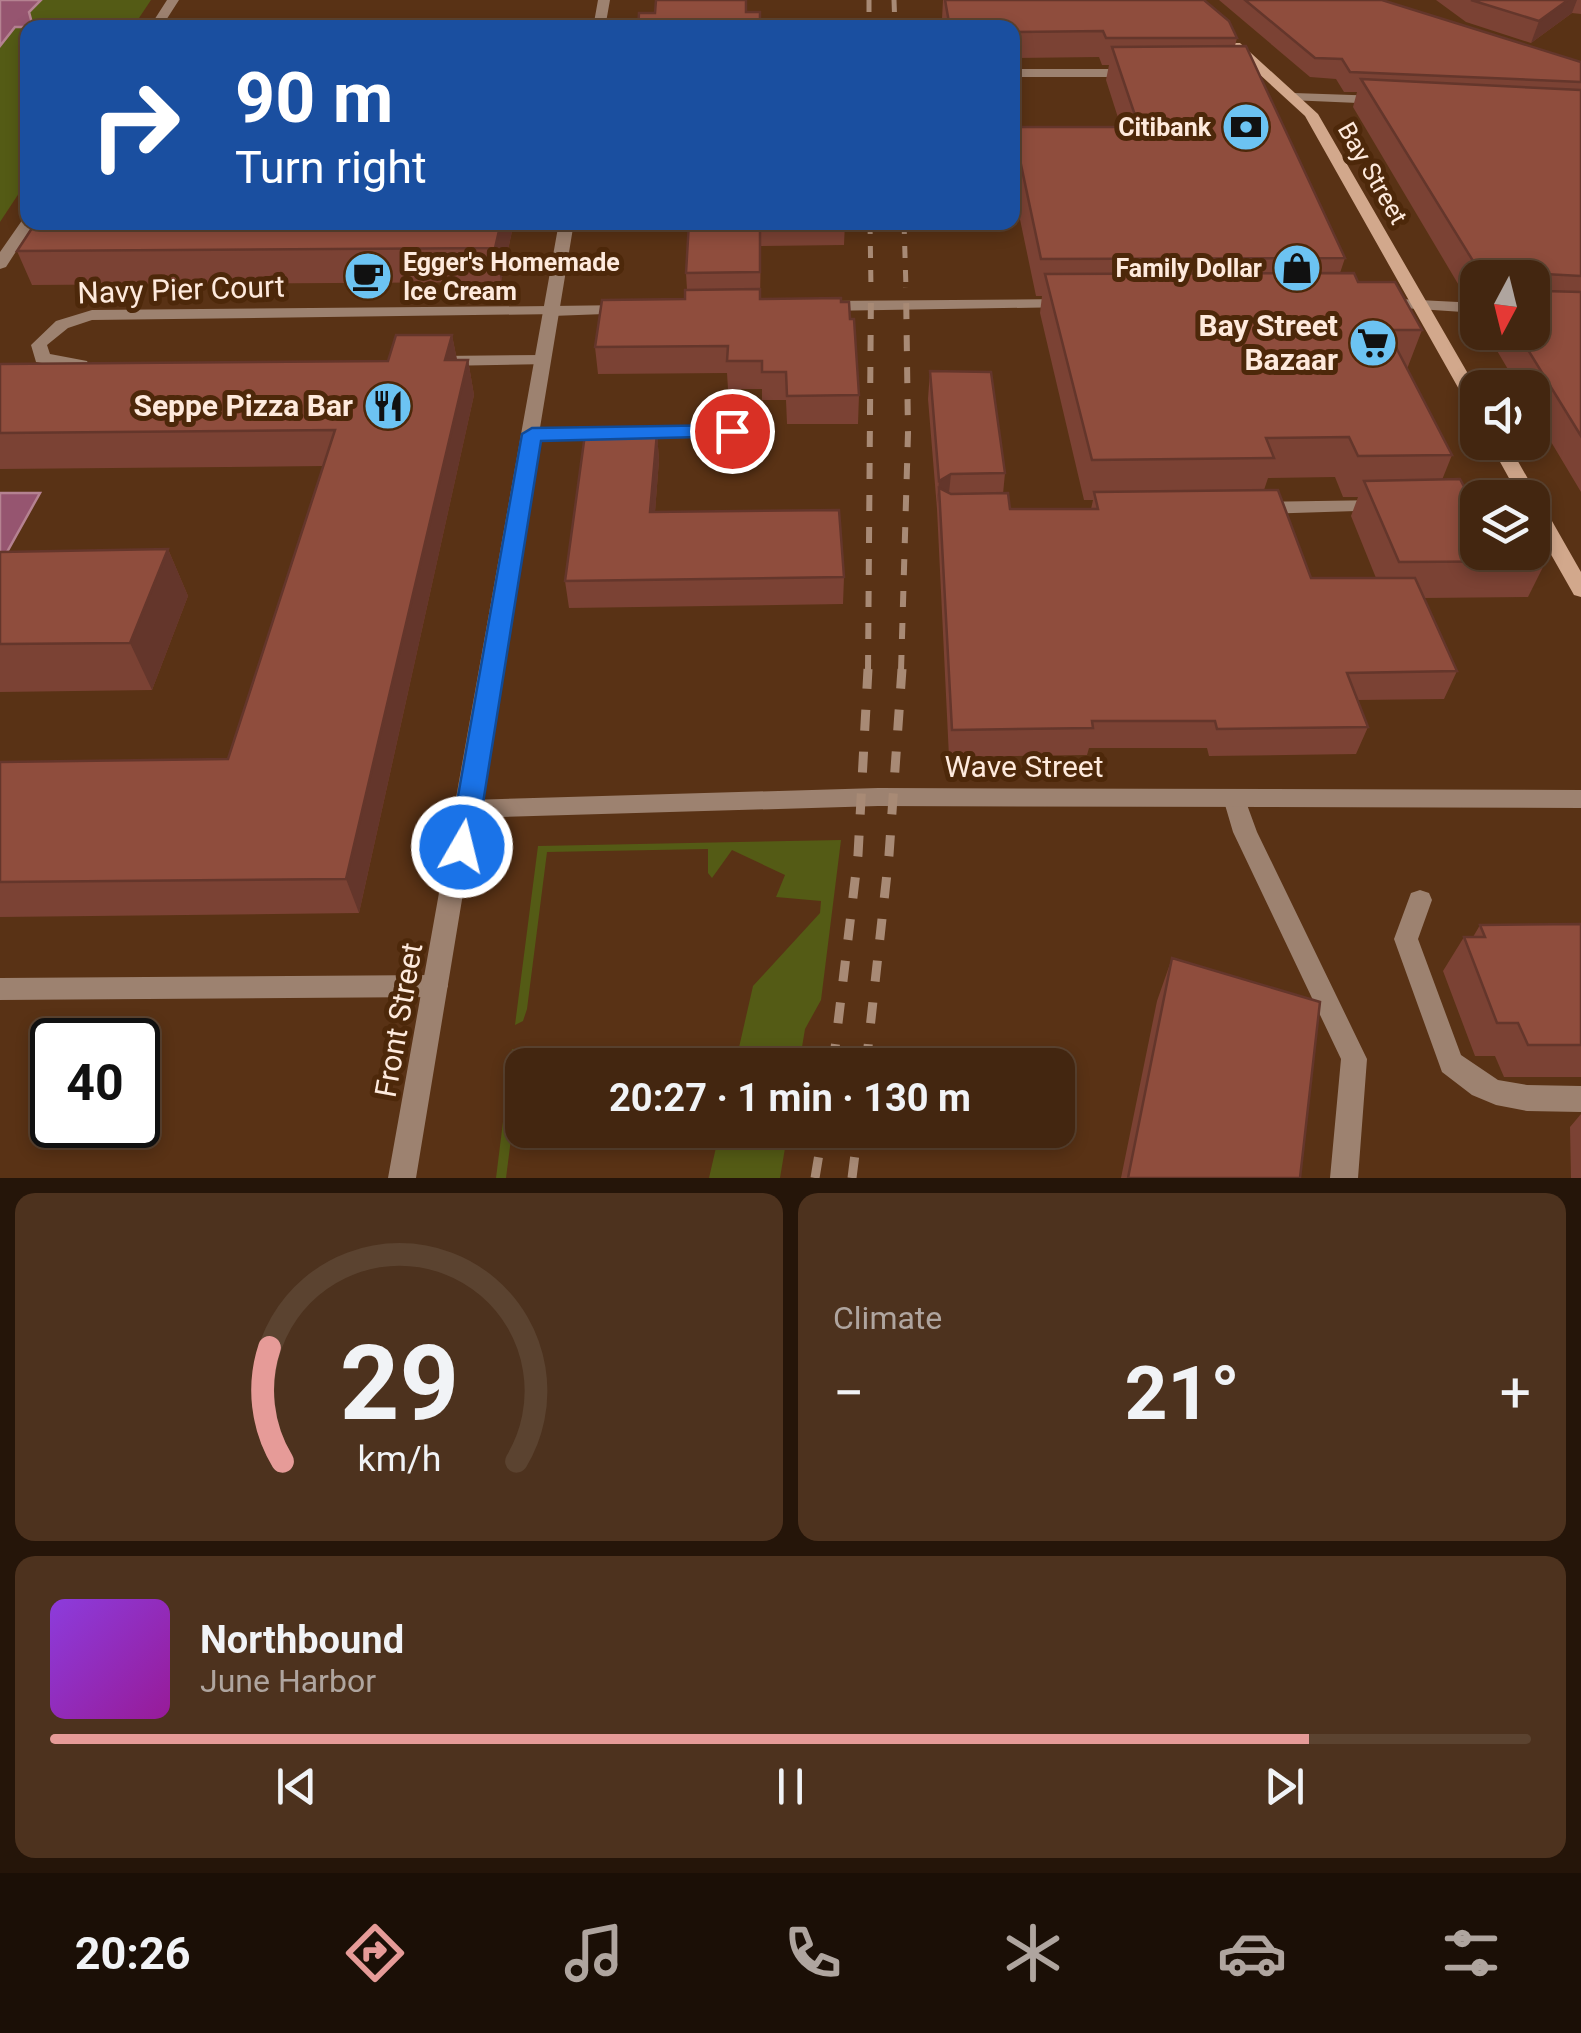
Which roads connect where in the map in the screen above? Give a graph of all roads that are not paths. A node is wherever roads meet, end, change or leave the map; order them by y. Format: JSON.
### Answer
{"nodes":[{"id":1,"x":1220,"y":32,"type":"edge"},
{"id":2,"x":1158,"y":72,"type":"edge"},
{"id":3,"x":1246,"y":72,"type":"edge"},
{"id":4,"x":1264,"y":72,"type":"junction"},
{"id":5,"x":1020,"y":73,"type":"edge"},
{"id":6,"x":1294,"y":96,"type":"junction"},
{"id":7,"x":1403,"y":101,"type":"edge"},
{"id":8,"x":23,"y":230,"type":"edge"},
{"id":9,"x":566,"y":230,"type":"edge"},
{"id":10,"x":0,"y":264,"type":"edge"},
{"id":11,"x":1083,"y":304,"type":"edge"},
{"id":12,"x":1354,"y":304,"type":"edge"},
{"id":13,"x":1419,"y":304,"type":"junction"},
{"id":14,"x":813,"y":306,"type":"edge"},
{"id":15,"x":1460,"y":307,"type":"edge"},
{"id":16,"x":637,"y":309,"type":"edge"},
{"id":17,"x":552,"y":312,"type":"junction"},
{"id":18,"x":544,"y":360,"type":"junction"},
{"id":19,"x":416,"y":362,"type":"edge"},
{"id":20,"x":92,"y":365,"type":"edge"},
{"id":21,"x":1460,"y":376,"type":"edge"},
{"id":22,"x":732,"y":431,"type":"dead end"},
{"id":23,"x":532,"y":434,"type":"junction"},
{"id":24,"x":1396,"y":506,"type":"edge"},
{"id":25,"x":1240,"y":508,"type":"edge"},
{"id":26,"x":1550,"y":534,"type":"edge"},
{"id":27,"x":1581,"y":590,"type":"edge"},
{"id":28,"x":1234,"y":798,"type":"junction"},
{"id":29,"x":1581,"y":798,"type":"edge"},
{"id":30,"x":468,"y":809,"type":"junction"},
{"id":31,"x":1420,"y":900,"type":"dead end"},
{"id":32,"x":434,"y":986,"type":"junction"},
{"id":33,"x":0,"y":989,"type":"edge"},
{"id":34,"x":1581,"y":1099,"type":"edge"},
{"id":35,"x":402,"y":1178,"type":"edge"},
{"id":36,"x":1344,"y":1178,"type":"edge"}],
"edges":[{"from":1,"to":4,"type":"main road","name":"Bay Street"},
{"from":2,"to":5,"type":"street"},
{"from":3,"to":4,"type":"street"},
{"from":4,"to":6,"type":"main road","name":"Bay Street"},
{"from":6,"to":7,"type":"street"},
{"from":6,"to":13,"type":"main road","name":"Bay Street"},
{"from":8,"to":10,"type":"street"},
{"from":9,"to":17,"type":"street","name":"Front Street"},
{"from":11,"to":14,"type":"street"},
{"from":12,"to":13,"type":"street"},
{"from":13,"to":15,"type":"street"},
{"from":13,"to":21,"type":"main road","name":"Bay Street"},
{"from":16,"to":17,"type":"street"},
{"from":17,"to":18,"type":"street","name":"Front Street"},
{"from":17,"to":20,"type":"street","name":"Navy Pier Court"},
{"from":18,"to":19,"type":"street"},
{"from":18,"to":23,"type":"street","name":"Front Street"},
{"from":22,"to":23,"type":"street"},
{"from":23,"to":30,"type":"street","name":"Front Street"},
{"from":24,"to":25,"type":"street"},
{"from":26,"to":27,"type":"main road"},
{"from":28,"to":29,"type":"street","name":"Wave Street"},
{"from":28,"to":30,"type":"street","name":"Wave Street"},
{"from":28,"to":36,"type":"street"},
{"from":30,"to":32,"type":"street","name":"Front Street"},
{"from":31,"to":34,"type":"street"},
{"from":32,"to":33,"type":"street"},
{"from":32,"to":35,"type":"street","name":"Front Street"}]}
